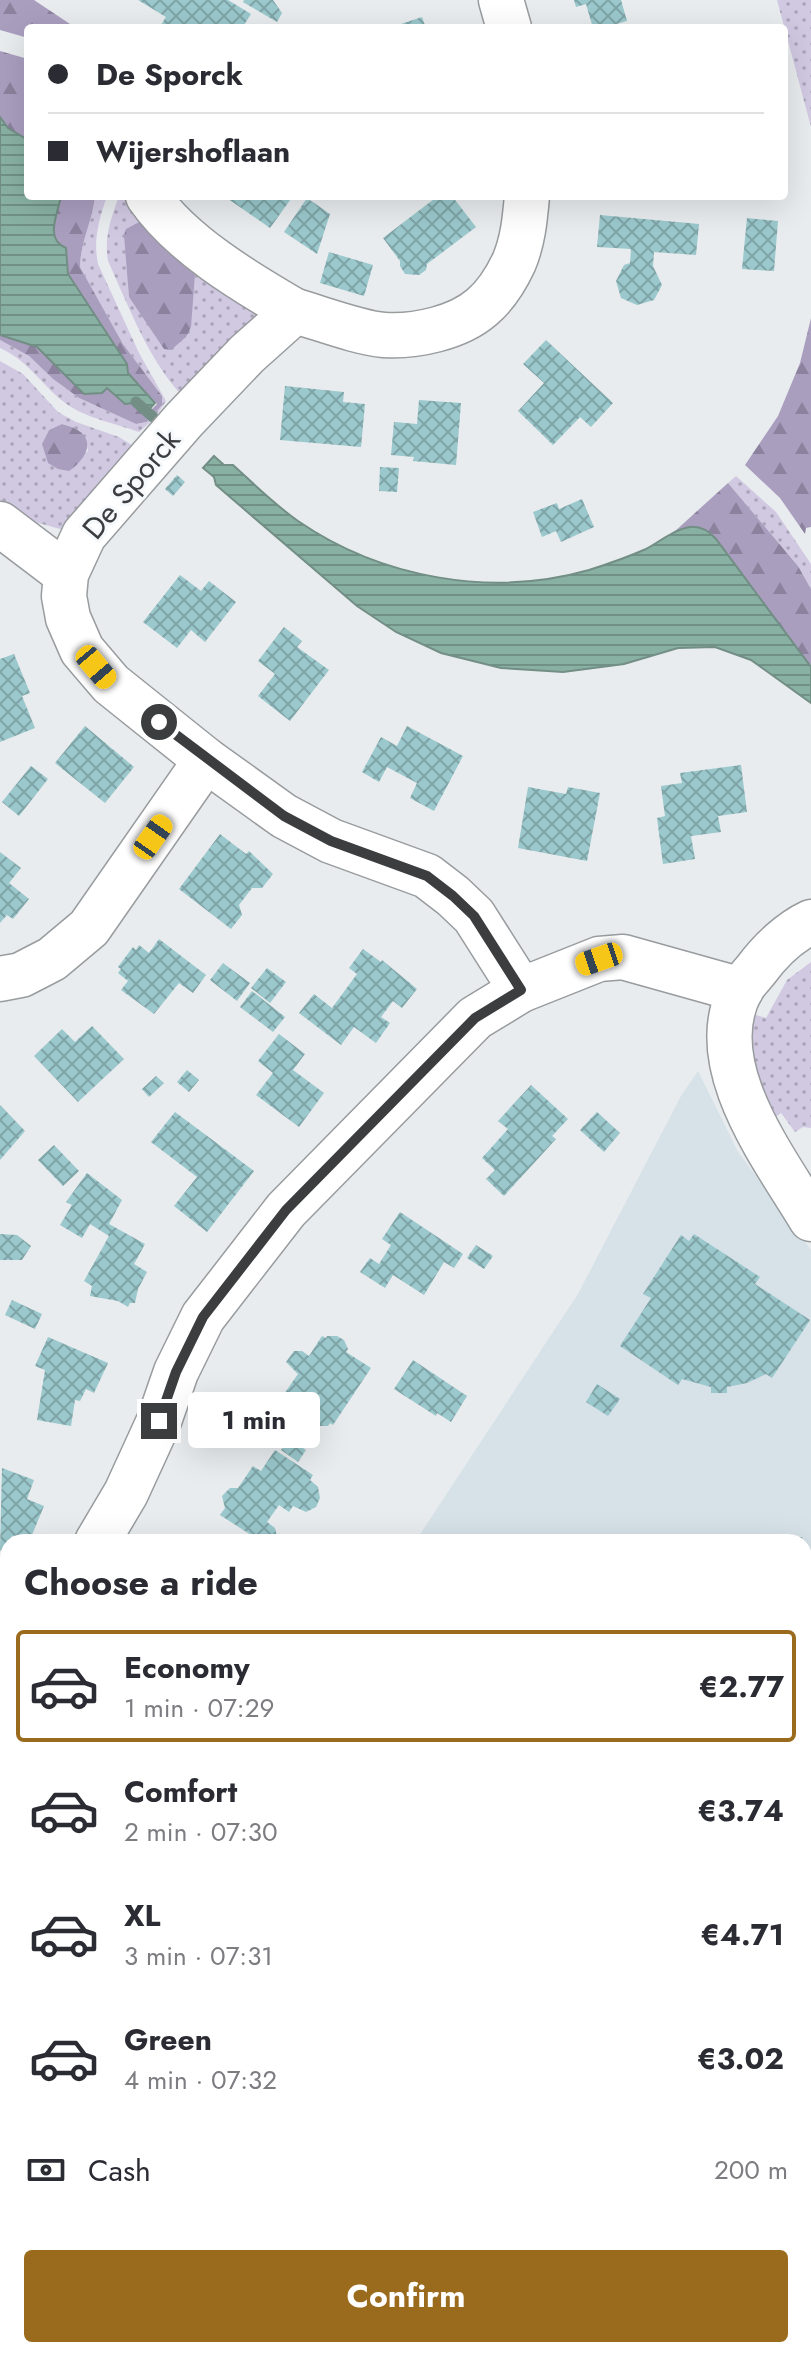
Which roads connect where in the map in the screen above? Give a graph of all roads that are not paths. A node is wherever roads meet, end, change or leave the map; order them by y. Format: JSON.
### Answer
{"nodes":[{"id":1,"x":501,"y":0,"type":"edge"},
{"id":2,"x":508,"y":24,"type":"edge"},
{"id":3,"x":151,"y":200,"type":"edge"},
{"id":4,"x":527,"y":200,"type":"edge"},
{"id":5,"x":295,"y":311,"type":"junction"},
{"id":6,"x":0,"y":524,"type":"edge"},
{"id":7,"x":66,"y":574,"type":"junction"},
{"id":8,"x":206,"y":760,"type":"junction"},
{"id":9,"x":811,"y":922,"type":"edge"},
{"id":10,"x":0,"y":979,"type":"edge"},
{"id":11,"x":521,"y":990,"type":"junction"},
{"id":12,"x":741,"y":990,"type":"junction"},
{"id":13,"x":811,"y":1219,"type":"edge"},
{"id":14,"x":102,"y":1534,"type":"edge"}],
"edges":[{"from":1,"to":2,"type":"street"},
{"from":3,"to":5,"type":"street"},
{"from":4,"to":5,"type":"street"},
{"from":5,"to":7,"type":"street","name":"De Sporck"},
{"from":6,"to":7,"type":"street"},
{"from":7,"to":8,"type":"street","name":"De Sporck"},
{"from":8,"to":10,"type":"street"},
{"from":8,"to":11,"type":"street","name":"De Sporck"},
{"from":9,"to":12,"type":"street"},
{"from":11,"to":12,"type":"street"},
{"from":11,"to":14,"type":"street"},
{"from":12,"to":13,"type":"street"}]}
